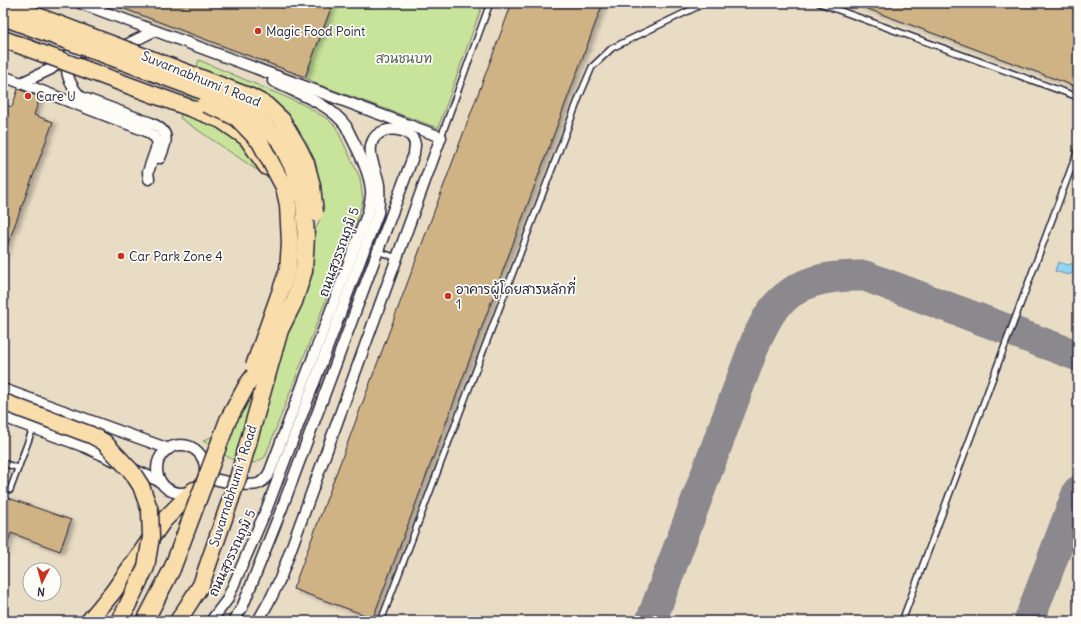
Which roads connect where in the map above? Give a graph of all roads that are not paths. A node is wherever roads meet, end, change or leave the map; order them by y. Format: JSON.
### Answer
{"nodes":[{"id":1,"x":3,"y":3,"type":"edge"},
{"id":2,"x":80,"y":3,"type":"edge"},
{"id":3,"x":490,"y":3,"type":"edge"},
{"id":4,"x":705,"y":3,"type":"edge"},
{"id":5,"x":819,"y":3,"type":"edge"},
{"id":6,"x":3,"y":17,"type":"edge"},
{"id":7,"x":3,"y":30,"type":"edge"},
{"id":8,"x":154,"y":31,"type":"junction"},
{"id":9,"x":3,"y":39,"type":"edge"},
{"id":10,"x":67,"y":56,"type":"junction"},
{"id":11,"x":242,"y":63,"type":"junction"},
{"id":12,"x":3,"y":76,"type":"edge"},
{"id":13,"x":21,"y":83,"type":"junction"},
{"id":14,"x":1078,"y":97,"type":"edge"},
{"id":15,"x":393,"y":119,"type":"junction"},
{"id":16,"x":418,"y":129,"type":"junction"},
{"id":17,"x":402,"y":130,"type":"junction"},
{"id":18,"x":441,"y":137,"type":"junction"},
{"id":19,"x":1078,"y":150,"type":"edge"},
{"id":20,"x":377,"y":251,"type":"junction"},
{"id":21,"x":397,"y":258,"type":"junction"},
{"id":22,"x":280,"y":330,"type":"junction"},
{"id":23,"x":247,"y":385,"type":"junction"},
{"id":24,"x":3,"y":389,"type":"edge"},
{"id":25,"x":3,"y":402,"type":"edge"},
{"id":26,"x":3,"y":417,"type":"edge"},
{"id":27,"x":33,"y":428,"type":"junction"},
{"id":28,"x":111,"y":434,"type":"junction"},
{"id":29,"x":169,"y":449,"type":"junction"},
{"id":30,"x":99,"y":454,"type":"junction"},
{"id":31,"x":3,"y":463,"type":"edge"},
{"id":32,"x":18,"y":468,"type":"junction"},
{"id":33,"x":204,"y":477,"type":"junction"},
{"id":34,"x":161,"y":482,"type":"junction"},
{"id":35,"x":10,"y":490,"type":"dead end"},
{"id":36,"x":194,"y":490,"type":"junction"},
{"id":37,"x":89,"y":621,"type":"edge"},
{"id":38,"x":120,"y":621,"type":"edge"},
{"id":39,"x":145,"y":621,"type":"edge"},
{"id":40,"x":178,"y":621,"type":"edge"},
{"id":41,"x":211,"y":621,"type":"edge"},
{"id":42,"x":233,"y":621,"type":"edge"},
{"id":43,"x":258,"y":621,"type":"edge"},
{"id":44,"x":381,"y":621,"type":"edge"},
{"id":45,"x":902,"y":621,"type":"edge"}],
"edges":[{"from":1,"to":23,"type":"highway","name":"Suvarnabhumi 1 Road","bridge":true},
{"from":2,"to":8,"type":"street"},
{"from":3,"to":18,"type":"lane"},
{"from":4,"to":44,"type":"lane"},
{"from":5,"to":14,"type":"lane"},
{"from":6,"to":22,"type":"highway","name":"Suvarnabhumi 1 Road","bridge":true},
{"from":7,"to":10,"type":"street"},
{"from":7,"to":23,"type":"highway","name":"Suvarnabhumi 1 Road","bridge":true},
{"from":8,"to":10,"type":"street"},
{"from":8,"to":11,"type":"street"},
{"from":9,"to":22,"type":"highway","name":"Suvarnabhumi 1 Road","bridge":true},
{"from":10,"to":13,"type":"street"},
{"from":10,"to":13,"type":"street"},
{"from":11,"to":15,"type":"street","name":"ถนนสุวรรณภูมิ 5"},
{"from":11,"to":33,"type":"street","name":"ถนนสุวรรณภูมิ 5"},
{"from":12,"to":13,"type":"street"},
{"from":15,"to":16,"type":"street","name":"ถนนสุวรรณภูมิ 5"},
{"from":15,"to":17,"type":"street","name":"ถนนสุวรรณภูมิ 5"},
{"from":16,"to":17,"type":"street","name":"ถนนสุวรรณภูมิ 5"},
{"from":16,"to":18,"type":"street","name":"ถนนสุวรรณภูมิ 5"},
{"from":17,"to":20,"type":"street","name":"ถนนสุวรรณภูมิ 5"},
{"from":17,"to":41,"type":"street","name":"ถนนสุวรรณภูมิ 5"},
{"from":18,"to":21,"type":"street"},
{"from":19,"to":45,"type":"lane"},
{"from":20,"to":21,"type":"lane"},
{"from":20,"to":42,"type":"street","name":"ถนนสุวรรณภูมิ 5"},
{"from":21,"to":43,"type":"street"},
{"from":22,"to":40,"type":"highway","name":"Suvarnabhumi 1 Road","bridge":true},
{"from":23,"to":39,"type":"highway","name":"Suvarnabhumi 1 Road","bridge":true},
{"from":24,"to":28,"type":"street"},
{"from":25,"to":38,"type":"highway","bridge":true},
{"from":26,"to":27,"type":"street"},
{"from":27,"to":30,"type":"street"},
{"from":27,"to":32,"type":"lane"},
{"from":28,"to":29,"type":"street"},
{"from":28,"to":30,"type":"lane"},
{"from":29,"to":33,"type":"street"},
{"from":29,"to":34,"type":"street"},
{"from":30,"to":34,"type":"street"},
{"from":31,"to":32,"type":"lane"},
{"from":32,"to":35,"type":"lane"},
{"from":33,"to":36,"type":"street"},
{"from":34,"to":36,"type":"street"},
{"from":36,"to":37,"type":"highway"}]}
